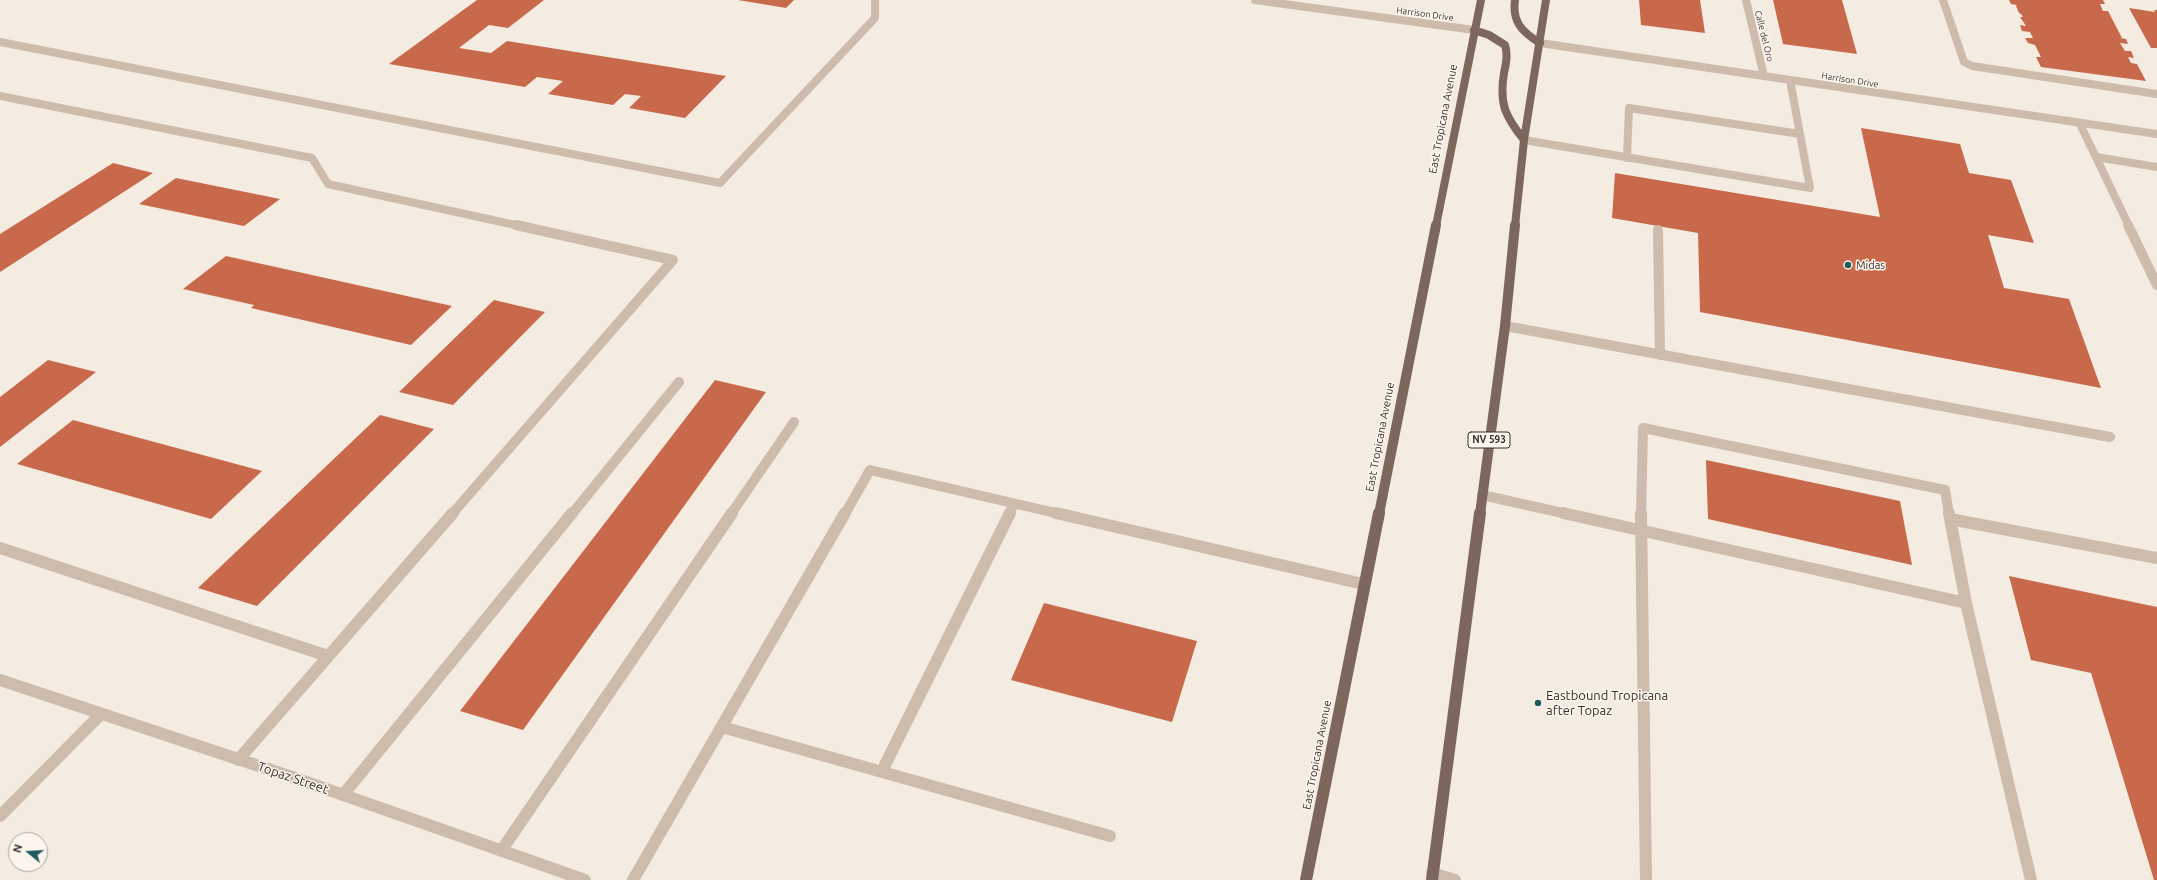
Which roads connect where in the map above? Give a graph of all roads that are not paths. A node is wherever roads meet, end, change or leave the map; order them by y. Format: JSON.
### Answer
{"nodes":[{"id":1,"x":875,"y":0,"type":"edge"},
{"id":2,"x":1255,"y":0,"type":"edge"},
{"id":3,"x":1481,"y":0,"type":"edge"},
{"id":4,"x":1515,"y":0,"type":"edge"},
{"id":5,"x":1546,"y":0,"type":"edge"},
{"id":6,"x":1746,"y":0,"type":"edge"},
{"id":7,"x":1943,"y":0,"type":"edge"},
{"id":8,"x":1474,"y":30,"type":"junction"},
{"id":9,"x":0,"y":42,"type":"edge"},
{"id":10,"x":1540,"y":44,"type":"junction"},
{"id":11,"x":1764,"y":76,"type":"junction"},
{"id":12,"x":1790,"y":80,"type":"junction"},
{"id":13,"x":2157,"y":94,"type":"edge"},
{"id":14,"x":0,"y":96,"type":"edge"},
{"id":15,"x":2080,"y":124,"type":"junction"},
{"id":16,"x":1800,"y":134,"type":"junction"},
{"id":17,"x":2157,"y":134,"type":"edge"},
{"id":18,"x":1524,"y":140,"type":"junction"},
{"id":19,"x":2096,"y":157,"type":"junction"},
{"id":20,"x":1627,"y":158,"type":"junction"},
{"id":21,"x":2157,"y":167,"type":"edge"},
{"id":22,"x":1658,"y":230,"type":"dead end"},
{"id":23,"x":2157,"y":285,"type":"edge"},
{"id":24,"x":1505,"y":326,"type":"junction"},
{"id":25,"x":1660,"y":355,"type":"junction"},
{"id":26,"x":679,"y":382,"type":"dead end"},
{"id":27,"x":794,"y":422,"type":"dead end"},
{"id":28,"x":2110,"y":437,"type":"dead end"},
{"id":29,"x":1482,"y":495,"type":"junction"},
{"id":30,"x":1014,"y":504,"type":"junction"},
{"id":31,"x":1950,"y":518,"type":"junction"},
{"id":32,"x":1641,"y":530,"type":"junction"},
{"id":33,"x":0,"y":548,"type":"edge"},
{"id":34,"x":2157,"y":558,"type":"edge"},
{"id":35,"x":1363,"y":584,"type":"junction"},
{"id":36,"x":1966,"y":603,"type":"junction"},
{"id":37,"x":328,"y":656,"type":"junction"},
{"id":38,"x":0,"y":680,"type":"edge"},
{"id":39,"x":102,"y":714,"type":"junction"},
{"id":40,"x":722,"y":727,"type":"junction"},
{"id":41,"x":238,"y":760,"type":"junction"},
{"id":42,"x":882,"y":771,"type":"junction"},
{"id":43,"x":343,"y":795,"type":"junction"},
{"id":44,"x":0,"y":816,"type":"edge"},
{"id":45,"x":1110,"y":836,"type":"dead end"},
{"id":46,"x":501,"y":851,"type":"junction"},
{"id":47,"x":1432,"y":876,"type":"edge"},
{"id":48,"x":585,"y":880,"type":"edge"},
{"id":49,"x":633,"y":880,"type":"edge"},
{"id":50,"x":1306,"y":880,"type":"edge"},
{"id":51,"x":1455,"y":880,"type":"edge"},
{"id":52,"x":1646,"y":880,"type":"edge"},
{"id":53,"x":2031,"y":880,"type":"edge"}],
"edges":[{"from":1,"to":9,"type":"street"},
{"from":2,"to":8,"type":"street","name":"Harrison Drive"},
{"from":3,"to":8,"type":"main road","name":"East Tropicana Avenue"},
{"from":4,"to":10,"type":"main road"},
{"from":5,"to":10,"type":"main road","number":"NV 593"},
{"from":6,"to":11,"type":"street","name":"Calle del Oro"},
{"from":7,"to":13,"type":"street"},
{"from":8,"to":18,"type":"main road"},
{"from":8,"to":35,"type":"main road","name":"East Tropicana Avenue"},
{"from":10,"to":11,"type":"street","name":"Harrison Drive"},
{"from":10,"to":18,"type":"main road","number":"NV 593"},
{"from":11,"to":12,"type":"street","name":"Harrison Drive"},
{"from":12,"to":15,"type":"street","name":"Harrison Drive"},
{"from":12,"to":16,"type":"street"},
{"from":14,"to":37,"type":"street"},
{"from":15,"to":17,"type":"street","name":"Harrison Drive"},
{"from":15,"to":19,"type":"street"},
{"from":16,"to":20,"type":"street"},
{"from":16,"to":20,"type":"street"},
{"from":18,"to":20,"type":"street"},
{"from":18,"to":24,"type":"main road","number":"NV 593"},
{"from":19,"to":21,"type":"street"},
{"from":19,"to":23,"type":"street"},
{"from":22,"to":25,"type":"street"},
{"from":24,"to":25,"type":"street"},
{"from":24,"to":29,"type":"main road","number":"NV 593"},
{"from":25,"to":28,"type":"street"},
{"from":26,"to":43,"type":"street"},
{"from":27,"to":46,"type":"street"},
{"from":29,"to":32,"type":"street"},
{"from":29,"to":47,"type":"main road","number":"NV 593"},
{"from":30,"to":35,"type":"street"},
{"from":30,"to":40,"type":"street"},
{"from":30,"to":42,"type":"street"},
{"from":31,"to":32,"type":"street"},
{"from":31,"to":34,"type":"street"},
{"from":31,"to":36,"type":"street"},
{"from":32,"to":36,"type":"street"},
{"from":32,"to":52,"type":"street"},
{"from":33,"to":37,"type":"street"},
{"from":35,"to":50,"type":"main road","name":"East Tropicana Avenue"},
{"from":36,"to":53,"type":"street"},
{"from":37,"to":41,"type":"street"},
{"from":38,"to":39,"type":"street","name":"Topaz Street"},
{"from":39,"to":41,"type":"street","name":"Topaz Street"},
{"from":39,"to":44,"type":"street"},
{"from":40,"to":42,"type":"street"},
{"from":40,"to":49,"type":"street"},
{"from":41,"to":43,"type":"street","name":"Topaz Street"},
{"from":42,"to":45,"type":"street"},
{"from":43,"to":46,"type":"street","name":"Topaz Street"},
{"from":46,"to":48,"type":"street","name":"Topaz Street"},
{"from":47,"to":51,"type":"street"}]}
